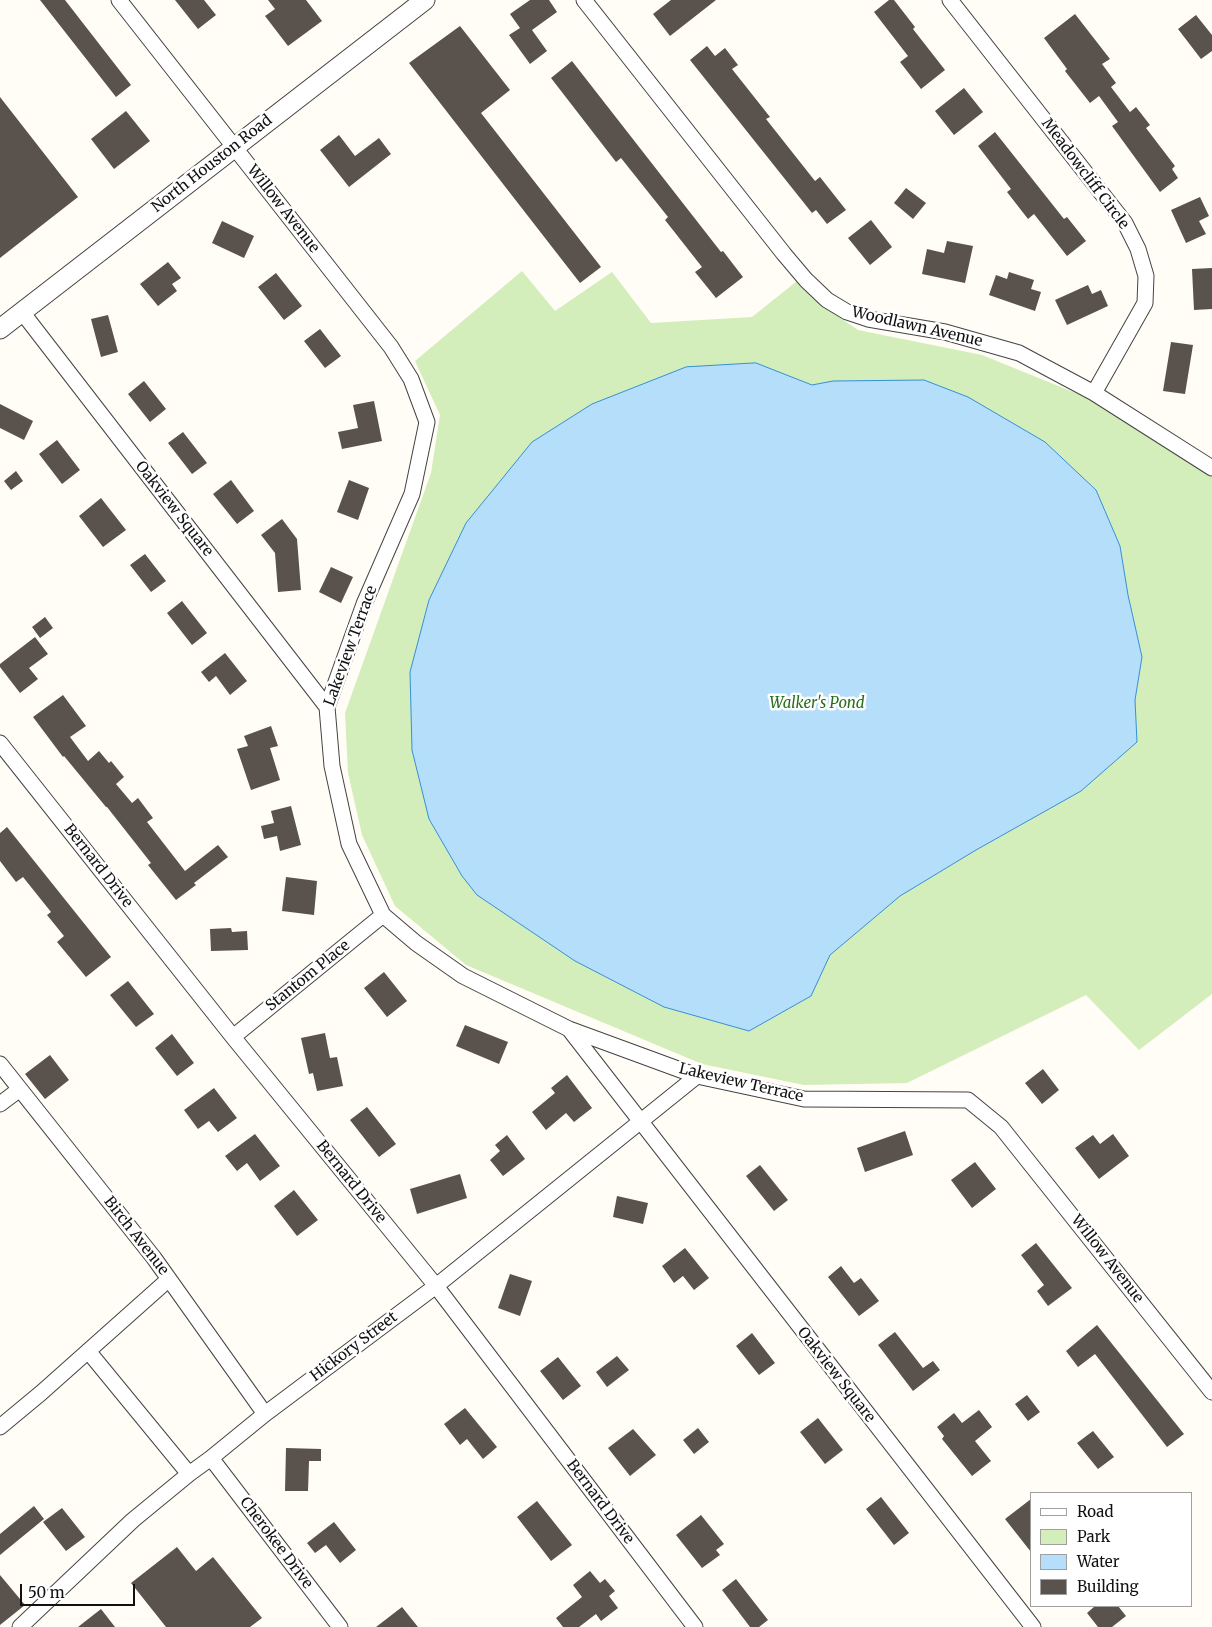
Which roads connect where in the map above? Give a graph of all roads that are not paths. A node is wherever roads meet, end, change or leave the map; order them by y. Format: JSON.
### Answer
{"nodes":[{"id":1,"x":119,"y":0,"type":"edge"},
{"id":2,"x":425,"y":0,"type":"edge"},
{"id":3,"x":584,"y":0,"type":"edge"},
{"id":4,"x":950,"y":0,"type":"edge"},
{"id":5,"x":234,"y":146,"type":"junction"},
{"id":6,"x":22,"y":312,"type":"junction"},
{"id":7,"x":0,"y":329,"type":"edge"},
{"id":8,"x":391,"y":347,"type":"joint"},
{"id":9,"x":1094,"y":393,"type":"junction"},
{"id":10,"x":1212,"y":468,"type":"edge"},
{"id":11,"x":326,"y":707,"type":"junction"},
{"id":12,"x":0,"y":743,"type":"edge"},
{"id":13,"x":383,"y":914,"type":"junction"},
{"id":14,"x":569,"y":1029,"type":"junction"},
{"id":15,"x":233,"y":1036,"type":"junction"},
{"id":16,"x":0,"y":1064,"type":"edge"},
{"id":17,"x":697,"y":1076,"type":"junction"},
{"id":18,"x":20,"y":1089,"type":"junction"},
{"id":19,"x":0,"y":1104,"type":"edge"},
{"id":20,"x":640,"y":1122,"type":"junction"},
{"id":21,"x":1001,"y":1127,"type":"joint"},
{"id":22,"x":170,"y":1279,"type":"junction"},
{"id":23,"x":436,"y":1286,"type":"junction"},
{"id":24,"x":88,"y":1351,"type":"junction"},
{"id":25,"x":1212,"y":1392,"type":"edge"},
{"id":26,"x":265,"y":1414,"type":"junction"},
{"id":27,"x":0,"y":1427,"type":"edge"},
{"id":28,"x":211,"y":1458,"type":"junction"},
{"id":29,"x":189,"y":1474,"type":"junction"},
{"id":30,"x":20,"y":1627,"type":"edge"},
{"id":31,"x":340,"y":1627,"type":"edge"},
{"id":32,"x":695,"y":1627,"type":"edge"},
{"id":33,"x":1033,"y":1627,"type":"edge"}],
"edges":[{"from":1,"to":5,"type":"street","name":"Willow Avenue"},
{"from":2,"to":5,"type":"street","name":"North Houston Road"},
{"from":3,"to":9,"type":"street","name":"Woodlawn Avenue"},
{"from":4,"to":9,"type":"street","name":"Meadowcliff Circle"},
{"from":5,"to":6,"type":"street","name":"North Houston Road"},
{"from":5,"to":8,"type":"street","name":"Willow Avenue"},
{"from":6,"to":7,"type":"street","name":"North Houston Road"},
{"from":6,"to":11,"type":"street","name":"Oakview Square"},
{"from":8,"to":11,"type":"street","name":"Lakeview Terrace"},
{"from":9,"to":10,"type":"street","name":"Woodlawn Avenue"},
{"from":11,"to":13,"type":"street","name":"Lakeview Terrace"},
{"from":12,"to":15,"type":"street","name":"Bernard Drive"},
{"from":13,"to":14,"type":"street","name":"Lakeview Terrace"},
{"from":13,"to":15,"type":"street","name":"Stantom Place"},
{"from":14,"to":17,"type":"street","name":"Lakeview Terrace"},
{"from":14,"to":20,"type":"street","name":"Lakeview Terrace"},
{"from":15,"to":23,"type":"street","name":"Bernard Drive"},
{"from":16,"to":18,"type":"street","name":"Birch Avenue"},
{"from":17,"to":20,"type":"street","name":"Hickory Street"},
{"from":17,"to":21,"type":"street","name":"Lakeview Terrace"},
{"from":18,"to":19,"type":"street"},
{"from":18,"to":22,"type":"street","name":"Birch Avenue"},
{"from":20,"to":23,"type":"street","name":"Hickory Street"},
{"from":20,"to":33,"type":"street","name":"Oakview Square"},
{"from":21,"to":25,"type":"street","name":"Willow Avenue"},
{"from":22,"to":24,"type":"street"},
{"from":22,"to":26,"type":"street","name":"Birch Avenue"},
{"from":23,"to":26,"type":"street","name":"Hickory Street"},
{"from":23,"to":32,"type":"street","name":"Bernard Drive"},
{"from":24,"to":27,"type":"street"},
{"from":24,"to":29,"type":"street"},
{"from":26,"to":28,"type":"street","name":"Hickory Street"},
{"from":28,"to":29,"type":"street","name":"Hickory Street"},
{"from":28,"to":31,"type":"street","name":"Cherokee Drive"},
{"from":29,"to":30,"type":"street","name":"Hickory Street"}]}
